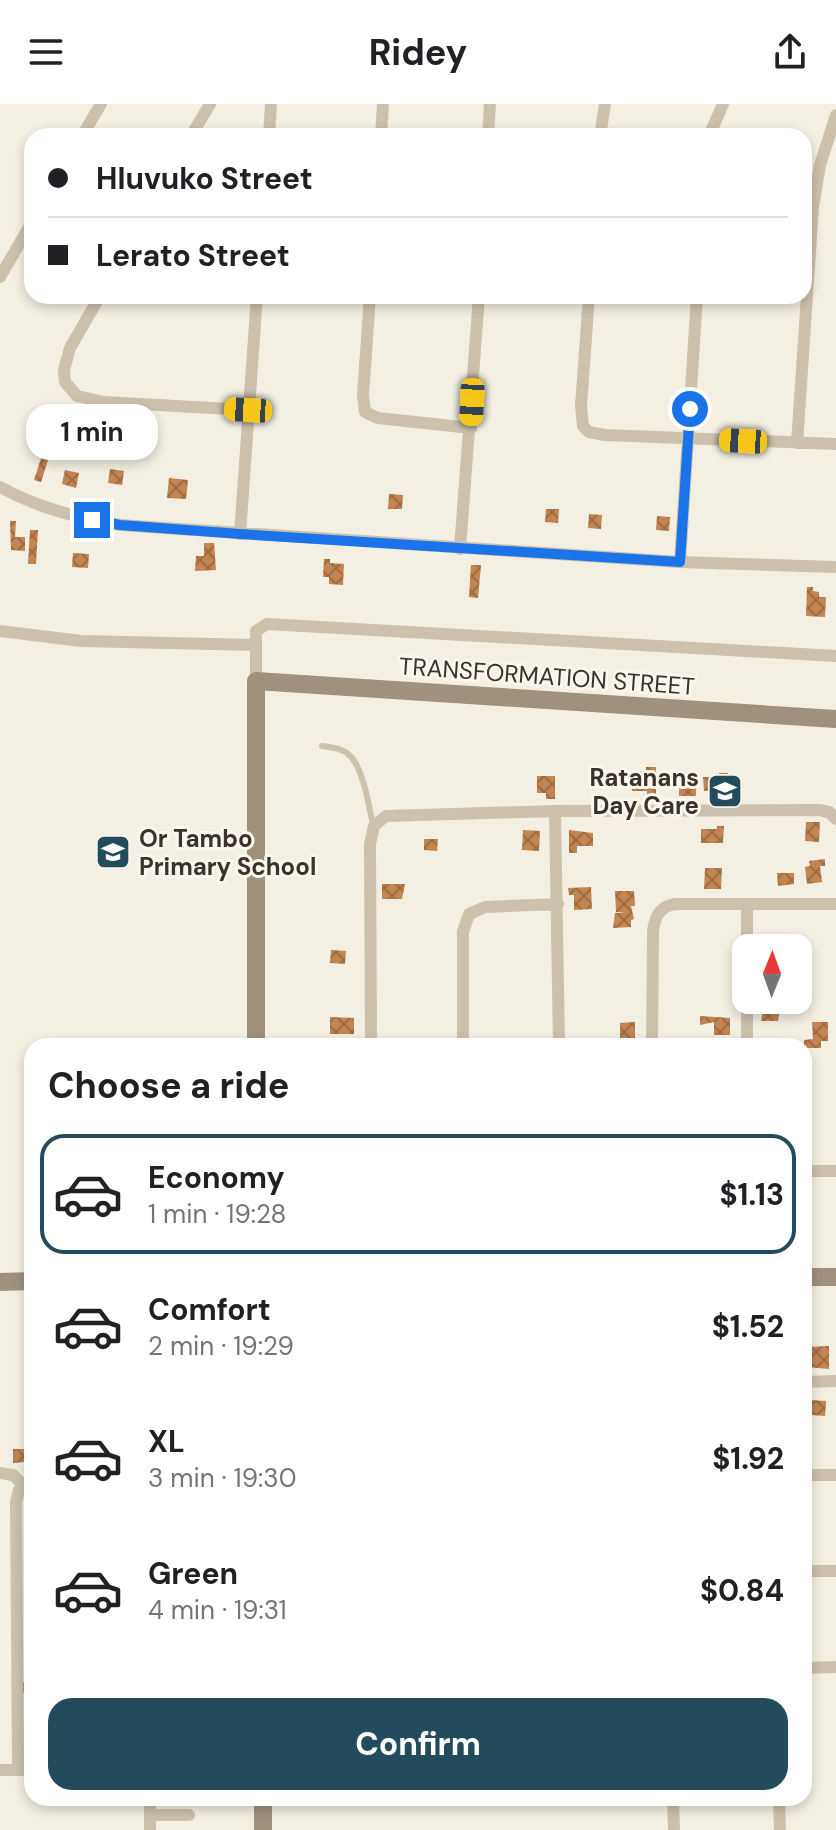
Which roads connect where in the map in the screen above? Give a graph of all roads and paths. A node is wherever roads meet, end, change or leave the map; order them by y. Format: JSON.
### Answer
{"nodes":[{"id":1,"x":101,"y":104,"type":"edge"},
{"id":2,"x":210,"y":104,"type":"edge"},
{"id":3,"x":271,"y":104,"type":"edge"},
{"id":4,"x":383,"y":104,"type":"edge"},
{"id":5,"x":490,"y":104,"type":"edge"},
{"id":6,"x":605,"y":104,"type":"edge"},
{"id":7,"x":723,"y":104,"type":"edge"},
{"id":8,"x":836,"y":115,"type":"edge"},
{"id":9,"x":87,"y":128,"type":"edge"},
{"id":10,"x":196,"y":128,"type":"edge"},
{"id":11,"x":270,"y":128,"type":"edge"},
{"id":12,"x":382,"y":128,"type":"edge"},
{"id":13,"x":488,"y":128,"type":"edge"},
{"id":14,"x":601,"y":128,"type":"edge"},
{"id":15,"x":712,"y":128,"type":"edge"},
{"id":16,"x":812,"y":222,"type":"edge"},
{"id":17,"x":24,"y":236,"type":"edge"},
{"id":18,"x":0,"y":277,"type":"edge"},
{"id":19,"x":96,"y":304,"type":"edge"},
{"id":20,"x":256,"y":304,"type":"edge"},
{"id":21,"x":369,"y":304,"type":"edge"},
{"id":22,"x":479,"y":304,"type":"edge"},
{"id":23,"x":588,"y":304,"type":"edge"},
{"id":24,"x":697,"y":304,"type":"edge"},
{"id":25,"x":806,"y":304,"type":"edge"},
{"id":26,"x":248,"y":410,"type":"junction"},
{"id":27,"x":471,"y":428,"type":"junction"},
{"id":28,"x":689,"y":438,"type":"junction"},
{"id":29,"x":797,"y":443,"type":"junction"},
{"id":30,"x":836,"y":444,"type":"edge"},
{"id":31,"x":0,"y":487,"type":"edge"},
{"id":32,"x":240,"y":534,"type":"junction"},
{"id":33,"x":460,"y":549,"type":"junction"},
{"id":34,"x":680,"y":562,"type":"junction"},
{"id":35,"x":836,"y":567,"type":"edge"},
{"id":36,"x":0,"y":631,"type":"edge"},
{"id":37,"x":256,"y":645,"type":"junction"},
{"id":38,"x":836,"y":656,"type":"edge"},
{"id":39,"x":256,"y":681,"type":"junction"},
{"id":40,"x":836,"y":719,"type":"edge"},
{"id":41,"x":322,"y":746,"type":"dead end"},
{"id":42,"x":555,"y":811,"type":"junction"},
{"id":43,"x":836,"y":819,"type":"edge"},
{"id":44,"x":374,"y":826,"type":"junction"},
{"id":45,"x":558,"y":904,"type":"junction"},
{"id":46,"x":836,"y":904,"type":"edge"},
{"id":47,"x":747,"y":906,"type":"junction"},
{"id":48,"x":747,"y":934,"type":"edge"},
{"id":49,"x":747,"y":1014,"type":"edge"},
{"id":50,"x":256,"y":1038,"type":"edge"},
{"id":51,"x":371,"y":1038,"type":"edge"},
{"id":52,"x":463,"y":1038,"type":"edge"},
{"id":53,"x":559,"y":1038,"type":"edge"},
{"id":54,"x":652,"y":1038,"type":"edge"},
{"id":55,"x":747,"y":1038,"type":"edge"},
{"id":56,"x":812,"y":1171,"type":"edge"},
{"id":57,"x":836,"y":1171,"type":"edge"},
{"id":58,"x":812,"y":1277,"type":"edge"},
{"id":59,"x":836,"y":1277,"type":"edge"},
{"id":60,"x":24,"y":1281,"type":"edge"},
{"id":61,"x":0,"y":1282,"type":"edge"},
{"id":62,"x":836,"y":1381,"type":"edge"},
{"id":63,"x":812,"y":1382,"type":"edge"},
{"id":64,"x":0,"y":1473,"type":"edge"},
{"id":65,"x":812,"y":1475,"type":"edge"},
{"id":66,"x":836,"y":1475,"type":"edge"},
{"id":67,"x":24,"y":1482,"type":"edge"},
{"id":68,"x":24,"y":1487,"type":"edge"},
{"id":69,"x":812,"y":1571,"type":"edge"},
{"id":70,"x":836,"y":1571,"type":"edge"},
{"id":71,"x":17,"y":1635,"type":"junction"},
{"id":72,"x":24,"y":1635,"type":"edge"},
{"id":73,"x":836,"y":1667,"type":"edge"},
{"id":74,"x":812,"y":1668,"type":"edge"},
{"id":75,"x":18,"y":1769,"type":"junction"},
{"id":76,"x":24,"y":1769,"type":"edge"},
{"id":77,"x":0,"y":1770,"type":"edge"},
{"id":78,"x":150,"y":1806,"type":"edge"},
{"id":79,"x":263,"y":1806,"type":"edge"},
{"id":80,"x":673,"y":1806,"type":"edge"},
{"id":81,"x":779,"y":1806,"type":"edge"},
{"id":82,"x":150,"y":1815,"type":"junction"},
{"id":83,"x":189,"y":1815,"type":"dead end"},
{"id":84,"x":150,"y":1830,"type":"edge"},
{"id":85,"x":263,"y":1830,"type":"edge"},
{"id":86,"x":674,"y":1830,"type":"edge"},
{"id":87,"x":780,"y":1830,"type":"edge"}],
"edges":[{"from":1,"to":9,"type":"street"},
{"from":2,"to":10,"type":"street"},
{"from":3,"to":11,"type":"street"},
{"from":4,"to":12,"type":"street"},
{"from":5,"to":13,"type":"street"},
{"from":6,"to":14,"type":"street"},
{"from":7,"to":15,"type":"street"},
{"from":8,"to":16,"type":"street"},
{"from":17,"to":18,"type":"street"},
{"from":19,"to":26,"type":"street"},
{"from":20,"to":26,"type":"street"},
{"from":21,"to":27,"type":"street"},
{"from":22,"to":27,"type":"street"},
{"from":23,"to":28,"type":"street"},
{"from":24,"to":28,"type":"street"},
{"from":25,"to":29,"type":"street"},
{"from":26,"to":32,"type":"street"},
{"from":27,"to":33,"type":"street"},
{"from":28,"to":29,"type":"street"},
{"from":28,"to":34,"type":"street"},
{"from":29,"to":30,"type":"street"},
{"from":31,"to":32,"type":"street"},
{"from":32,"to":33,"type":"street"},
{"from":33,"to":34,"type":"street"},
{"from":34,"to":35,"type":"street"},
{"from":36,"to":37,"type":"street"},
{"from":37,"to":38,"type":"street"},
{"from":37,"to":39,"type":"street"},
{"from":39,"to":40,"type":"street","name":"TRANSFORMATION STREET"},
{"from":39,"to":50,"type":"street"},
{"from":41,"to":44,"type":"lane"},
{"from":42,"to":43,"type":"street"},
{"from":42,"to":44,"type":"street"},
{"from":42,"to":45,"type":"street"},
{"from":44,"to":51,"type":"street"},
{"from":45,"to":52,"type":"street"},
{"from":45,"to":53,"type":"street"},
{"from":46,"to":47,"type":"street"},
{"from":47,"to":48,"type":"street"},
{"from":47,"to":54,"type":"street"},
{"from":49,"to":55,"type":"street"},
{"from":56,"to":57,"type":"street"},
{"from":58,"to":59,"type":"street"},
{"from":60,"to":61,"type":"street"},
{"from":62,"to":63,"type":"street"},
{"from":64,"to":67,"type":"street"},
{"from":65,"to":66,"type":"street"},
{"from":68,"to":71,"type":"street"},
{"from":69,"to":70,"type":"street"},
{"from":71,"to":72,"type":"street"},
{"from":71,"to":75,"type":"street"},
{"from":73,"to":74,"type":"street"},
{"from":75,"to":76,"type":"street"},
{"from":75,"to":77,"type":"street"},
{"from":78,"to":82,"type":"street"},
{"from":79,"to":85,"type":"street"},
{"from":80,"to":86,"type":"street"},
{"from":81,"to":87,"type":"street"},
{"from":82,"to":83,"type":"street"},
{"from":82,"to":84,"type":"street"}]}
